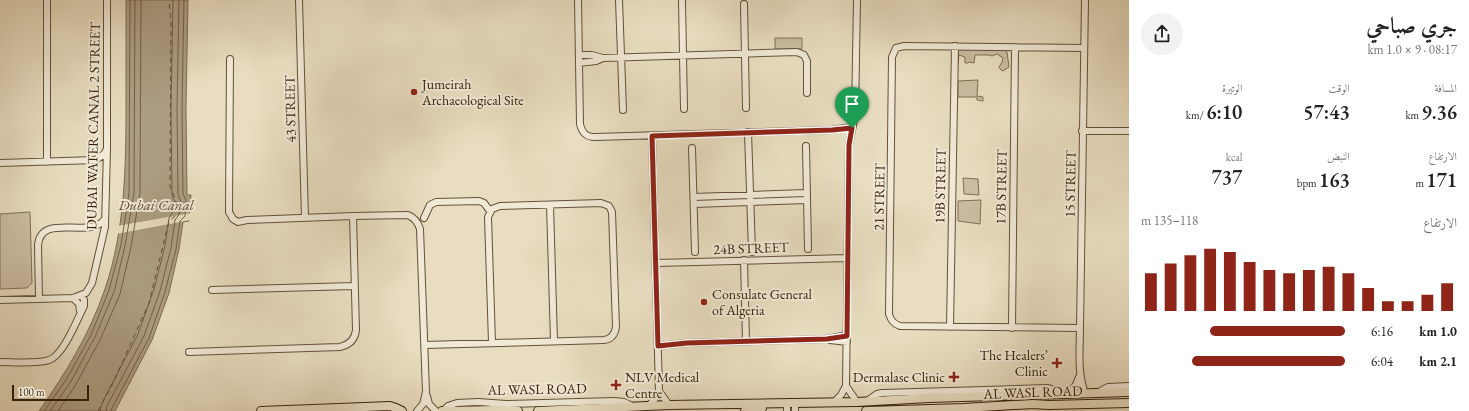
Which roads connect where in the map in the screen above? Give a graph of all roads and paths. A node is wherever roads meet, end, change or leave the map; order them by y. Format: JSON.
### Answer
{"nodes":[{"id":1,"x":47,"y":0,"type":"edge"},
{"id":2,"x":106,"y":0,"type":"edge"},
{"id":3,"x":299,"y":0,"type":"edge"},
{"id":4,"x":578,"y":0,"type":"edge"},
{"id":5,"x":619,"y":0,"type":"edge"},
{"id":6,"x":857,"y":0,"type":"edge"},
{"id":7,"x":1085,"y":0,"type":"edge"},
{"id":8,"x":682,"y":1,"type":"dead end"},
{"id":9,"x":744,"y":4,"type":"dead end"},
{"id":10,"x":954,"y":46,"type":"junction"},
{"id":11,"x":1015,"y":47,"type":"junction"},
{"id":12,"x":1084,"y":48,"type":"junction"},
{"id":13,"x":746,"y":54,"type":"junction"},
{"id":14,"x":579,"y":56,"type":"junction"},
{"id":15,"x":683,"y":56,"type":"junction"},
{"id":16,"x":603,"y":58,"type":"junction"},
{"id":17,"x":621,"y":58,"type":"junction"},
{"id":18,"x":230,"y":60,"type":"dead end"},
{"id":19,"x":580,"y":63,"type":"junction"},
{"id":20,"x":807,"y":93,"type":"dead end"},
{"id":21,"x":746,"y":108,"type":"dead end"},
{"id":22,"x":684,"y":109,"type":"dead end"},
{"id":23,"x":622,"y":110,"type":"dead end"},
{"id":24,"x":851,"y":130,"type":"junction"},
{"id":25,"x":1082,"y":131,"type":"junction"},
{"id":26,"x":1129,"y":131,"type":"edge"},
{"id":27,"x":748,"y":132,"type":"junction"},
{"id":28,"x":652,"y":136,"type":"junction"},
{"id":29,"x":806,"y":146,"type":"dead end"},
{"id":30,"x":692,"y":148,"type":"dead end"},
{"id":31,"x":107,"y":149,"type":"junction"},
{"id":32,"x":96,"y":160,"type":"junction"},
{"id":33,"x":47,"y":162,"type":"junction"},
{"id":34,"x":0,"y":163,"type":"edge"},
{"id":35,"x":107,"y":169,"type":"junction"},
{"id":36,"x":750,"y":194,"type":"junction"},
{"id":37,"x":807,"y":194,"type":"junction"},
{"id":38,"x":694,"y":197,"type":"junction"},
{"id":39,"x":807,"y":200,"type":"junction"},
{"id":40,"x":750,"y":202,"type":"junction"},
{"id":41,"x":550,"y":204,"type":"junction"},
{"id":42,"x":694,"y":204,"type":"junction"},
{"id":43,"x":490,"y":211,"type":"junction"},
{"id":44,"x":352,"y":216,"type":"junction"},
{"id":45,"x":105,"y":218,"type":"junction"},
{"id":46,"x":305,"y":218,"type":"junction"},
{"id":47,"x":424,"y":218,"type":"dead end"},
{"id":48,"x":94,"y":227,"type":"junction"},
{"id":49,"x":104,"y":235,"type":"junction"},
{"id":50,"x":808,"y":249,"type":"dead end"},
{"id":51,"x":695,"y":252,"type":"dead end"},
{"id":52,"x":752,"y":252,"type":"dead end"},
{"id":53,"x":848,"y":258,"type":"junction"},
{"id":54,"x":744,"y":260,"type":"junction"},
{"id":55,"x":656,"y":263,"type":"junction"},
{"id":56,"x":354,"y":286,"type":"junction"},
{"id":57,"x":212,"y":290,"type":"dead end"},
{"id":58,"x":82,"y":295,"type":"junction"},
{"id":59,"x":73,"y":298,"type":"junction"},
{"id":60,"x":39,"y":299,"type":"junction"},
{"id":61,"x":0,"y":300,"type":"edge"},
{"id":62,"x":80,"y":311,"type":"junction"},
{"id":63,"x":950,"y":327,"type":"junction"},
{"id":64,"x":1012,"y":328,"type":"junction"},
{"id":65,"x":1080,"y":328,"type":"junction"},
{"id":66,"x":847,"y":339,"type":"junction"},
{"id":67,"x":554,"y":341,"type":"junction"},
{"id":68,"x":746,"y":341,"type":"junction"},
{"id":69,"x":492,"y":343,"type":"junction"},
{"id":70,"x":658,"y":343,"type":"junction"},
{"id":71,"x":425,"y":345,"type":"junction"},
{"id":72,"x":189,"y":352,"type":"dead end"},
{"id":73,"x":0,"y":362,"type":"edge"},
{"id":74,"x":1080,"y":369,"type":"junction"},
{"id":75,"x":846,"y":386,"type":"junction"},
{"id":76,"x":1129,"y":386,"type":"edge"},
{"id":77,"x":659,"y":391,"type":"junction"},
{"id":78,"x":426,"y":392,"type":"junction"},
{"id":79,"x":1129,"y":392,"type":"edge"},
{"id":80,"x":1085,"y":393,"type":"junction"},
{"id":81,"x":1097,"y":393,"type":"junction"},
{"id":82,"x":1065,"y":394,"type":"junction"},
{"id":83,"x":834,"y":402,"type":"junction"},
{"id":84,"x":857,"y":402,"type":"junction"},
{"id":85,"x":1129,"y":403,"type":"edge"},
{"id":86,"x":1032,"y":404,"type":"junction"},
{"id":87,"x":669,"y":405,"type":"junction"},
{"id":88,"x":648,"y":406,"type":"junction"},
{"id":89,"x":789,"y":406,"type":"edge"},
{"id":90,"x":633,"y":407,"type":"junction"},
{"id":91,"x":913,"y":410,"type":"edge"},
{"id":92,"x":261,"y":411,"type":"edge"},
{"id":93,"x":402,"y":411,"type":"edge"},
{"id":94,"x":417,"y":411,"type":"edge"},
{"id":95,"x":436,"y":411,"type":"edge"},
{"id":96,"x":442,"y":411,"type":"edge"},
{"id":97,"x":518,"y":411,"type":"edge"},
{"id":98,"x":538,"y":411,"type":"edge"},
{"id":99,"x":746,"y":411,"type":"edge"},
{"id":100,"x":866,"y":411,"type":"edge"}],
"edges":[{"from":1,"to":33,"type":"street"},
{"from":2,"to":31,"type":"street","name":"DUBAI WATER CANAL 2 STREET"},
{"from":3,"to":46,"type":"street","name":"43 STREET"},
{"from":4,"to":14,"type":"street"},
{"from":5,"to":17,"type":"street"},
{"from":6,"to":24,"type":"street"},
{"from":7,"to":12,"type":"street","name":"15 STREET"},
{"from":8,"to":15,"type":"street"},
{"from":9,"to":13,"type":"street"},
{"from":10,"to":11,"type":"street"},
{"from":10,"to":63,"type":"street","name":"19B STREET"},
{"from":10,"to":63,"type":"street","name":"21 STREET"},
{"from":11,"to":12,"type":"street"},
{"from":11,"to":64,"type":"street","name":"17B STREET"},
{"from":12,"to":25,"type":"street","name":"15 STREET"},
{"from":13,"to":15,"type":"street"},
{"from":13,"to":20,"type":"street"},
{"from":13,"to":21,"type":"street"},
{"from":14,"to":16,"type":"street"},
{"from":14,"to":19,"type":"street"},
{"from":15,"to":17,"type":"street"},
{"from":15,"to":22,"type":"street"},
{"from":16,"to":17,"type":"street"},
{"from":16,"to":19,"type":"street"},
{"from":17,"to":23,"type":"street"},
{"from":18,"to":46,"type":"street"},
{"from":19,"to":28,"type":"street"},
{"from":24,"to":27,"type":"street"},
{"from":24,"to":53,"type":"street"},
{"from":25,"to":26,"type":"street"},
{"from":25,"to":65,"type":"street","name":"15 STREET"},
{"from":27,"to":28,"type":"street"},
{"from":27,"to":36,"type":"street"},
{"from":28,"to":55,"type":"street"},
{"from":29,"to":37,"type":"street"},
{"from":30,"to":38,"type":"street"},
{"from":31,"to":32,"type":"street"},
{"from":31,"to":35,"type":"street","name":"DUBAI WATER CANAL 2 STREET"},
{"from":32,"to":33,"type":"street"},
{"from":32,"to":35,"type":"street"},
{"from":33,"to":34,"type":"street"},
{"from":35,"to":45,"type":"street","name":"DUBAI WATER CANAL 2 STREET"},
{"from":36,"to":37,"type":"street"},
{"from":36,"to":38,"type":"street"},
{"from":36,"to":40,"type":"street"},
{"from":37,"to":39,"type":"street"},
{"from":38,"to":42,"type":"street"},
{"from":39,"to":40,"type":"street"},
{"from":39,"to":50,"type":"street"},
{"from":40,"to":42,"type":"street"},
{"from":40,"to":52,"type":"street"},
{"from":41,"to":43,"type":"street"},
{"from":41,"to":67,"type":"street"},
{"from":41,"to":67,"type":"street"},
{"from":42,"to":51,"type":"street"},
{"from":43,"to":47,"type":"street"},
{"from":43,"to":69,"type":"street"},
{"from":44,"to":46,"type":"street"},
{"from":44,"to":56,"type":"street"},
{"from":44,"to":71,"type":"street"},
{"from":45,"to":48,"type":"street"},
{"from":45,"to":49,"type":"street","name":"DUBAI WATER CANAL 2 STREET"},
{"from":48,"to":49,"type":"street"},
{"from":48,"to":60,"type":"street"},
{"from":49,"to":58,"type":"street","name":"DUBAI WATER CANAL 2 STREET"},
{"from":53,"to":54,"type":"street","name":"24B STREET"},
{"from":53,"to":66,"type":"street"},
{"from":54,"to":55,"type":"street","name":"24B STREET"},
{"from":54,"to":68,"type":"street"},
{"from":55,"to":70,"type":"street"},
{"from":56,"to":57,"type":"street"},
{"from":56,"to":72,"type":"street"},
{"from":58,"to":59,"type":"street"},
{"from":58,"to":62,"type":"street","name":"DUBAI WATER CANAL 2 STREET"},
{"from":59,"to":60,"type":"street"},
{"from":59,"to":62,"type":"street"},
{"from":60,"to":61,"type":"street"},
{"from":62,"to":73,"type":"street","name":"DUBAI WATER CANAL 2 STREET"},
{"from":63,"to":64,"type":"street"},
{"from":64,"to":65,"type":"street"},
{"from":65,"to":74,"type":"street","name":"15 STREET"},
{"from":66,"to":68,"type":"street"},
{"from":66,"to":75,"type":"street"},
{"from":67,"to":69,"type":"street"},
{"from":68,"to":70,"type":"street"},
{"from":69,"to":71,"type":"street"},
{"from":70,"to":77,"type":"street"},
{"from":71,"to":78,"type":"street"},
{"from":74,"to":80,"type":"street"},
{"from":74,"to":82,"type":"street"},
{"from":75,"to":83,"type":"street"},
{"from":75,"to":84,"type":"street"},
{"from":76,"to":81,"type":"street","name":"AL WASL ROAD"},
{"from":77,"to":87,"type":"street"},
{"from":77,"to":88,"type":"street"},
{"from":78,"to":94,"type":"street"},
{"from":78,"to":95,"type":"street"},
{"from":79,"to":81,"type":"main road","name":"AL WASL ROAD"},
{"from":80,"to":81,"type":"main road","name":"AL WASL ROAD"},
{"from":80,"to":82,"type":"main road","name":"AL WASL ROAD"},
{"from":80,"to":86,"type":"main road"},
{"from":82,"to":84,"type":"main road","name":"AL WASL ROAD"},
{"from":83,"to":84,"type":"main road","name":"AL WASL ROAD"},
{"from":83,"to":89,"type":"main road","name":"AL WASL ROAD"},
{"from":85,"to":86,"type":"main road","name":"AL WASL ROAD"},
{"from":86,"to":91,"type":"main road","name":"AL WASL ROAD"},
{"from":87,"to":88,"type":"main road","name":"AL WASL ROAD"},
{"from":87,"to":89,"type":"main road","name":"AL WASL ROAD"},
{"from":88,"to":90,"type":"main road","name":"AL WASL ROAD"},
{"from":89,"to":99,"type":"main road"},
{"from":90,"to":96,"type":"street","name":"AL WASL ROAD"},
{"from":90,"to":98,"type":"main road","name":"AL WASL ROAD"},
{"from":91,"to":100,"type":"main road","name":"AL WASL ROAD"},
{"from":92,"to":93,"type":"main road"},
{"from":96,"to":97,"type":"main road","name":"AL WASL ROAD"}]}
